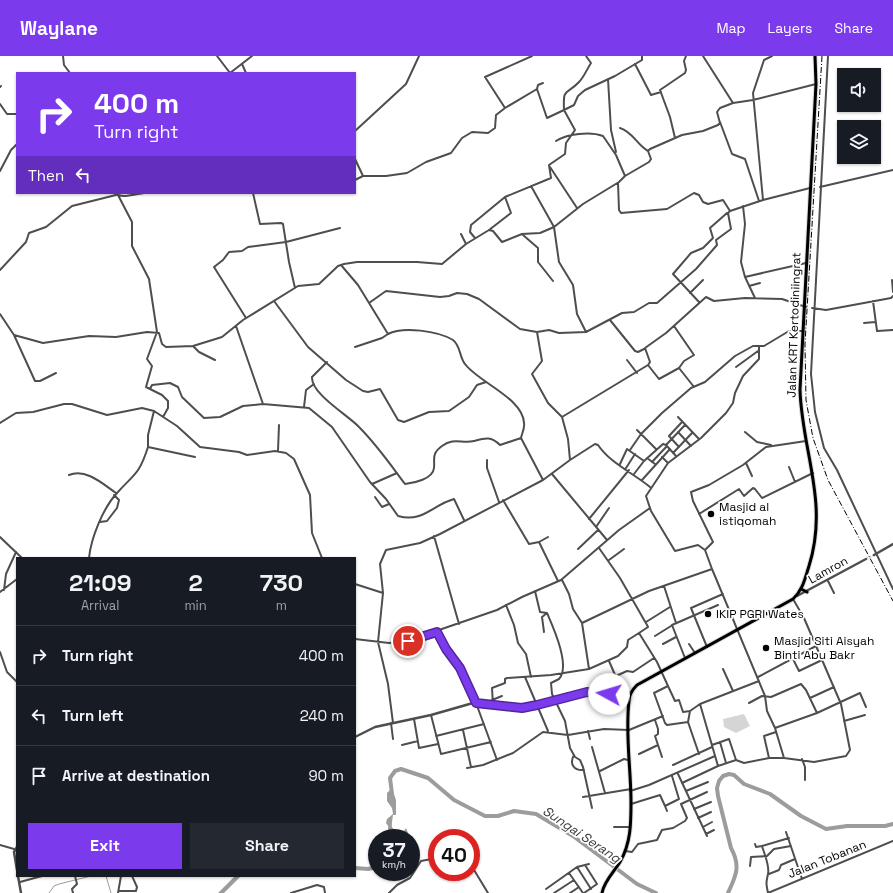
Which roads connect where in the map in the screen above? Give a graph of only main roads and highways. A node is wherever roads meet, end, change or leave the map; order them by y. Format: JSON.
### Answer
{"nodes":[{"id":1,"x":815,"y":56,"type":"edge"},
{"id":2,"x":801,"y":589,"type":"junction"},
{"id":3,"x":807,"y":592,"type":"road end"},
{"id":4,"x":602,"y":893,"type":"edge"}],
"edges":[{"from":1,"to":2,"type":"main road","name":"Jalan KRT Kertodiniingrat"},
{"from":2,"to":3,"type":"main road"},
{"from":2,"to":4,"type":"main road","name":"Jalan KRT Kertodiniingrat"}]}
